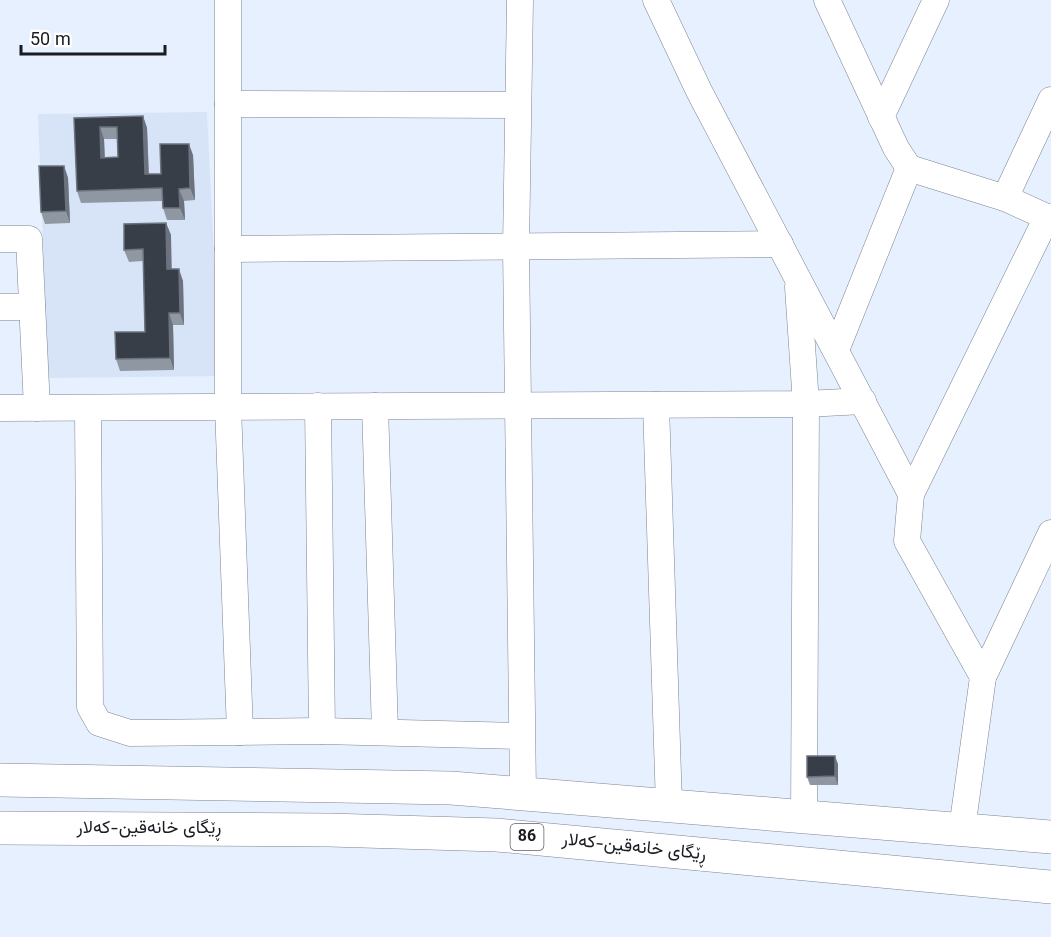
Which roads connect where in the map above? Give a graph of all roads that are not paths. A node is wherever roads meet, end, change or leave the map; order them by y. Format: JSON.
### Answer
{"nodes":[{"id":1,"x":228,"y":0,"type":"edge"},
{"id":2,"x":520,"y":0,"type":"edge"},
{"id":3,"x":656,"y":0,"type":"edge"},
{"id":4,"x":827,"y":0,"type":"edge"},
{"id":5,"x":936,"y":0,"type":"edge"},
{"id":6,"x":1051,"y":100,"type":"edge"},
{"id":7,"x":228,"y":104,"type":"junction"},
{"id":8,"x":517,"y":105,"type":"junction"},
{"id":9,"x":881,"y":117,"type":"junction"},
{"id":10,"x":909,"y":168,"type":"junction"},
{"id":11,"x":1005,"y":198,"type":"junction"},
{"id":12,"x":1049,"y":218,"type":"edge"},
{"id":13,"x":0,"y":239,"type":"edge"},
{"id":14,"x":780,"y":244,"type":"junction"},
{"id":15,"x":516,"y":248,"type":"junction"},
{"id":16,"x":228,"y":249,"type":"junction"},
{"id":17,"x":797,"y":277,"type":"junction"},
{"id":18,"x":0,"y":307,"type":"edge"},
{"id":19,"x":32,"y":308,"type":"junction"},
{"id":20,"x":836,"y":350,"type":"junction"},
{"id":21,"x":863,"y":401,"type":"junction"},
{"id":22,"x":806,"y":404,"type":"junction"},
{"id":23,"x":517,"y":405,"type":"junction"},
{"id":24,"x":656,"y":405,"type":"junction"},
{"id":25,"x":318,"y":406,"type":"junction"},
{"id":26,"x":375,"y":406,"type":"junction"},
{"id":27,"x":228,"y":407,"type":"junction"},
{"id":28,"x":0,"y":408,"type":"edge"},
{"id":29,"x":38,"y":408,"type":"junction"},
{"id":30,"x":88,"y":408,"type":"junction"},
{"id":31,"x":911,"y":494,"type":"junction"},
{"id":32,"x":1051,"y":534,"type":"edge"},
{"id":33,"x":983,"y":677,"type":"junction"},
{"id":34,"x":322,"y":731,"type":"junction"},
{"id":35,"x":385,"y":731,"type":"junction"},
{"id":36,"x":240,"y":732,"type":"junction"},
{"id":37,"x":520,"y":736,"type":"junction"},
{"id":38,"x":0,"y":780,"type":"edge"},
{"id":39,"x":522,"y":793,"type":"junction"},
{"id":40,"x":669,"y":806,"type":"junction"},
{"id":41,"x":804,"y":817,"type":"junction"},
{"id":42,"x":0,"y":828,"type":"edge"},
{"id":43,"x":962,"y":829,"type":"junction"},
{"id":44,"x":523,"y":837,"type":"junction"},
{"id":45,"x":1051,"y":837,"type":"edge"},
{"id":46,"x":1051,"y":887,"type":"edge"}],
"edges":[{"from":1,"to":7,"type":"street"},
{"from":2,"to":8,"type":"street"},
{"from":3,"to":14,"type":"street"},
{"from":4,"to":9,"type":"street"},
{"from":5,"to":9,"type":"street"},
{"from":6,"to":11,"type":"street"},
{"from":7,"to":8,"type":"street"},
{"from":7,"to":16,"type":"street"},
{"from":8,"to":15,"type":"street"},
{"from":9,"to":10,"type":"street"},
{"from":10,"to":11,"type":"street"},
{"from":10,"to":20,"type":"street"},
{"from":11,"to":12,"type":"street"},
{"from":12,"to":31,"type":"street"},
{"from":13,"to":19,"type":"street"},
{"from":14,"to":15,"type":"street"},
{"from":14,"to":17,"type":"street"},
{"from":15,"to":16,"type":"street"},
{"from":15,"to":23,"type":"street"},
{"from":16,"to":27,"type":"street"},
{"from":17,"to":20,"type":"street"},
{"from":17,"to":22,"type":"street"},
{"from":18,"to":19,"type":"street"},
{"from":19,"to":29,"type":"street"},
{"from":20,"to":21,"type":"street"},
{"from":21,"to":22,"type":"street"},
{"from":21,"to":31,"type":"street"},
{"from":22,"to":24,"type":"street"},
{"from":22,"to":41,"type":"street"},
{"from":23,"to":24,"type":"street"},
{"from":23,"to":26,"type":"street"},
{"from":23,"to":37,"type":"street"},
{"from":24,"to":40,"type":"street"},
{"from":25,"to":26,"type":"street"},
{"from":25,"to":27,"type":"street"},
{"from":25,"to":34,"type":"street"},
{"from":26,"to":35,"type":"street"},
{"from":27,"to":30,"type":"street"},
{"from":27,"to":36,"type":"street"},
{"from":28,"to":29,"type":"street"},
{"from":29,"to":30,"type":"street"},
{"from":30,"to":36,"type":"street"},
{"from":31,"to":33,"type":"street"},
{"from":32,"to":33,"type":"street"},
{"from":33,"to":43,"type":"street"},
{"from":34,"to":35,"type":"street"},
{"from":34,"to":36,"type":"street"},
{"from":35,"to":37,"type":"street"},
{"from":37,"to":39,"type":"street"},
{"from":38,"to":39,"type":"main road"},
{"from":39,"to":40,"type":"main road"},
{"from":39,"to":44,"type":"main road"},
{"from":40,"to":41,"type":"main road"},
{"from":41,"to":43,"type":"main road"},
{"from":42,"to":44,"type":"main road","name":"ڕێگای خانەقین-کەلار","number":"86"},
{"from":43,"to":45,"type":"main road"},
{"from":44,"to":46,"type":"main road","name":"ڕێگای خانەقین-کەلار","number":"86"}]}
